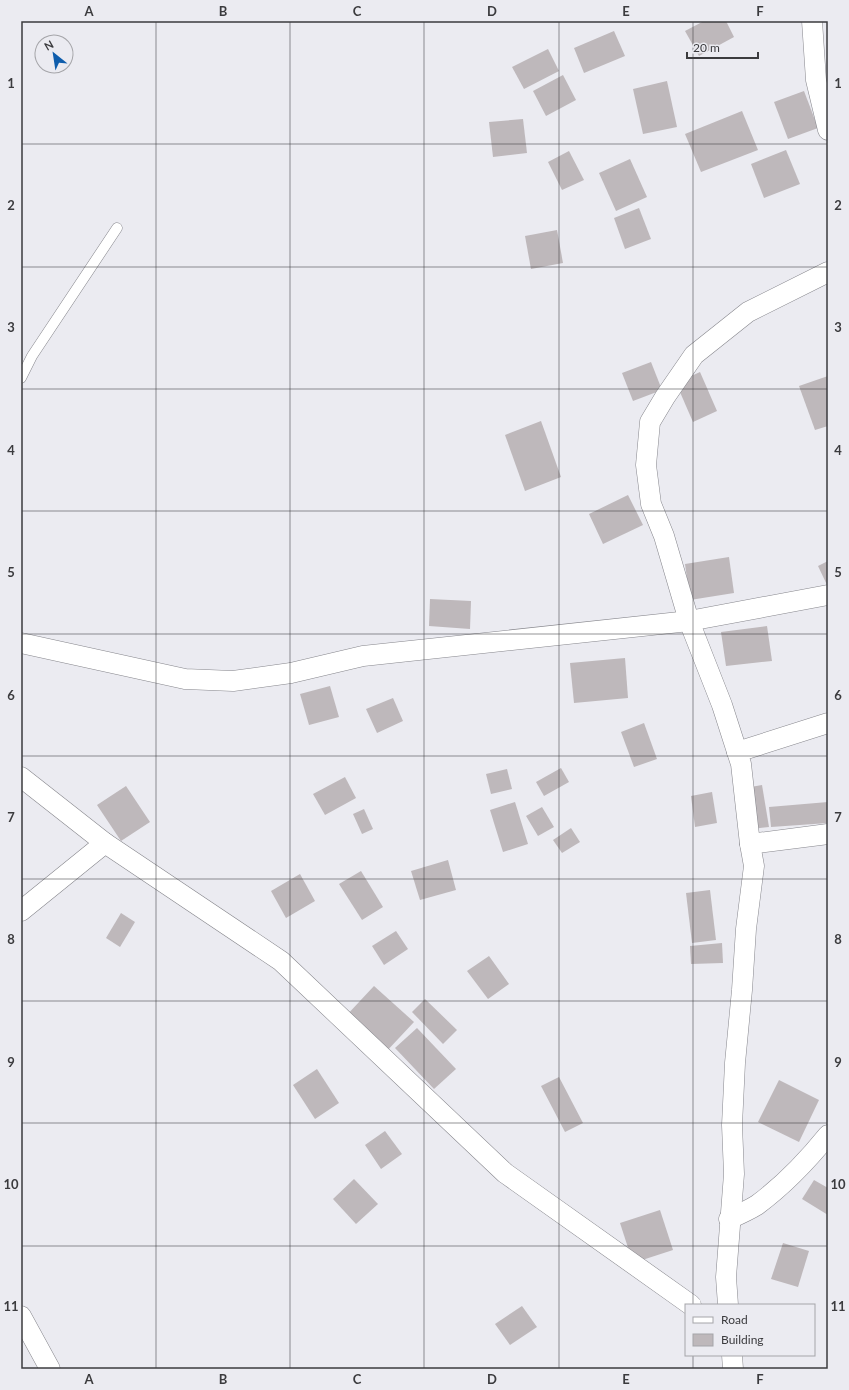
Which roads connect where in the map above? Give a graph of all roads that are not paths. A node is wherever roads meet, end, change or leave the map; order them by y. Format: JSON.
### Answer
{"nodes":[{"id":1,"x":814,"y":22,"type":"edge"},
{"id":2,"x":828,"y":130,"type":"edge"},
{"id":3,"x":117,"y":228,"type":"dead end"},
{"id":4,"x":828,"y":272,"type":"edge"},
{"id":5,"x":21,"y":378,"type":"edge"},
{"id":6,"x":828,"y":595,"type":"edge"},
{"id":7,"x":689,"y":621,"type":"junction"},
{"id":8,"x":21,"y":643,"type":"edge"},
{"id":9,"x":828,"y":723,"type":"edge"},
{"id":10,"x":737,"y":752,"type":"junction"},
{"id":11,"x":21,"y":777,"type":"edge"},
{"id":12,"x":828,"y":834,"type":"edge"},
{"id":13,"x":105,"y":843,"type":"junction"},
{"id":14,"x":750,"y":844,"type":"junction"},
{"id":15,"x":21,"y":911,"type":"edge"},
{"id":16,"x":828,"y":1135,"type":"edge"},
{"id":17,"x":730,"y":1219,"type":"junction"},
{"id":18,"x":690,"y":1304,"type":"edge"},
{"id":19,"x":728,"y":1304,"type":"edge"},
{"id":20,"x":21,"y":1316,"type":"edge"},
{"id":21,"x":732,"y":1356,"type":"edge"},
{"id":22,"x":50,"y":1369,"type":"edge"},
{"id":23,"x":733,"y":1369,"type":"edge"}],
"edges":[{"from":1,"to":2,"type":"street"},
{"from":3,"to":5,"type":"lane"},
{"from":4,"to":7,"type":"street"},
{"from":6,"to":7,"type":"street"},
{"from":7,"to":8,"type":"street"},
{"from":7,"to":10,"type":"street"},
{"from":9,"to":10,"type":"street"},
{"from":10,"to":14,"type":"street"},
{"from":11,"to":13,"type":"street"},
{"from":12,"to":14,"type":"street"},
{"from":13,"to":15,"type":"street"},
{"from":13,"to":18,"type":"street"},
{"from":14,"to":17,"type":"street"},
{"from":16,"to":17,"type":"street"},
{"from":17,"to":19,"type":"street"},
{"from":20,"to":22,"type":"street"},
{"from":21,"to":23,"type":"street"}]}
